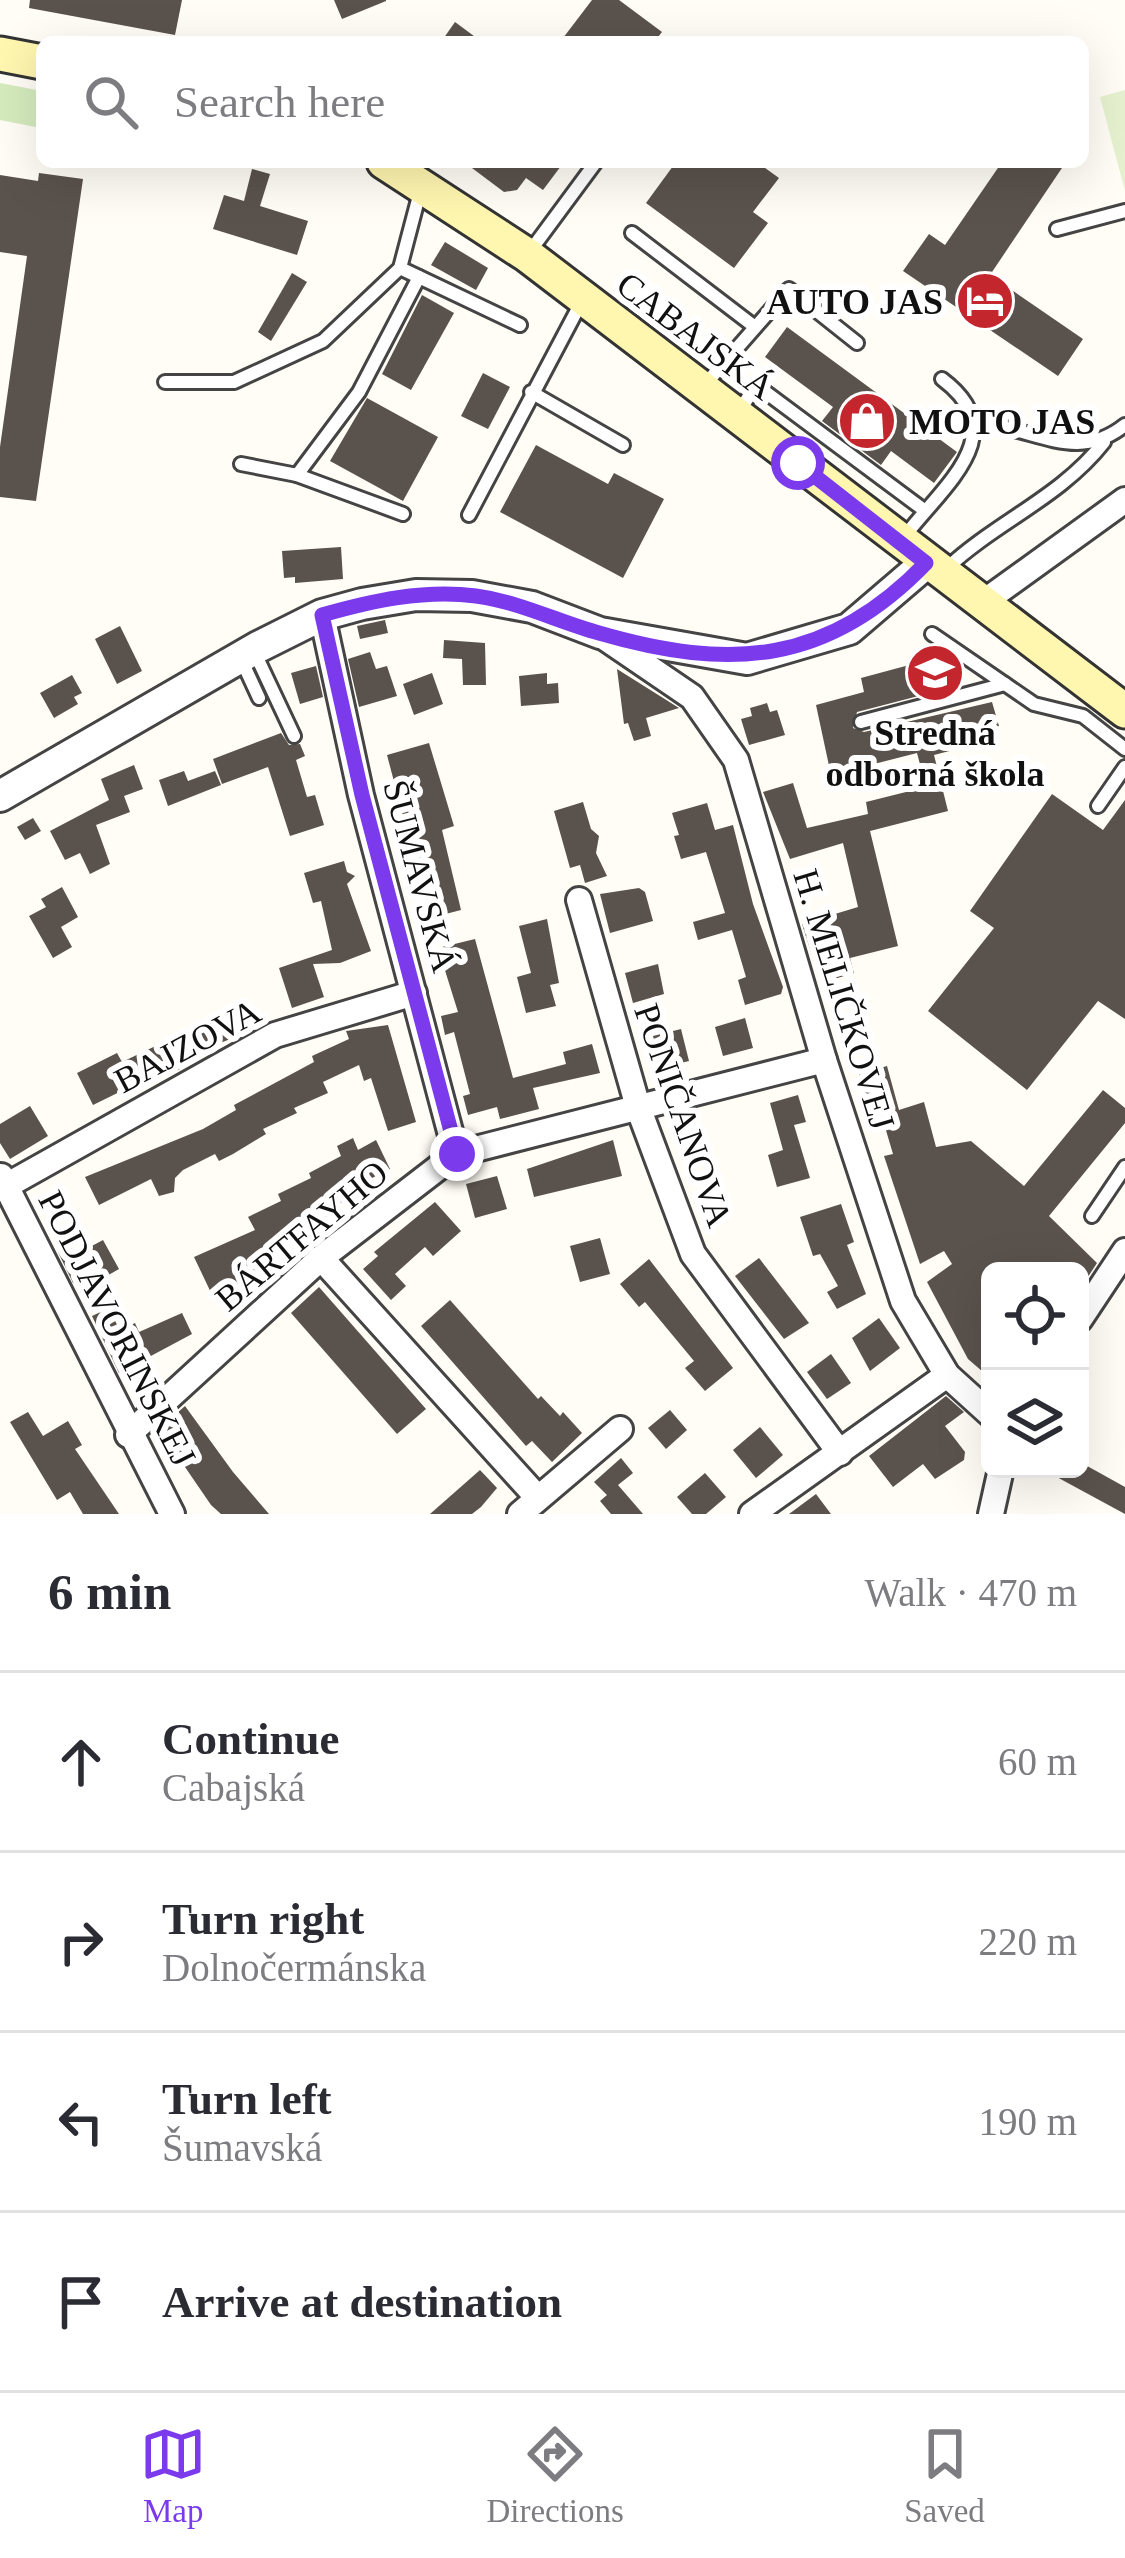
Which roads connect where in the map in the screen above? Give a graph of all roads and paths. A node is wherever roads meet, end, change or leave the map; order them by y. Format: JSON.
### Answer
{"nodes":[{"id":1,"x":0,"y":54,"type":"edge"},
{"id":2,"x":36,"y":61,"type":"edge"},
{"id":3,"x":394,"y":168,"type":"edge"},
{"id":4,"x":592,"y":168,"type":"edge"},
{"id":5,"x":422,"y":185,"type":"junction"},
{"id":6,"x":1125,"y":211,"type":"edge"},
{"id":7,"x":1057,"y":229,"type":"dead end"},
{"id":8,"x":632,"y":233,"type":"dead end"},
{"id":9,"x":527,"y":255,"type":"junction"},
{"id":10,"x":400,"y":268,"type":"junction"},
{"id":11,"x":419,"y":277,"type":"junction"},
{"id":12,"x":584,"y":298,"type":"junction"},
{"id":13,"x":520,"y":325,"type":"dead end"},
{"id":14,"x":755,"y":327,"type":"junction"},
{"id":15,"x":857,"y":343,"type":"dead end"},
{"id":16,"x":942,"y":379,"type":"dead end"},
{"id":17,"x":165,"y":382,"type":"dead end"},
{"id":18,"x":701,"y":388,"type":"junction"},
{"id":19,"x":532,"y":392,"type":"junction"},
{"id":20,"x":737,"y":415,"type":"junction"},
{"id":21,"x":977,"y":424,"type":"junction"},
{"id":22,"x":1125,"y":425,"type":"edge"},
{"id":23,"x":1104,"y":442,"type":"junction"},
{"id":24,"x":623,"y":445,"type":"dead end"},
{"id":25,"x":241,"y":464,"type":"dead end"},
{"id":26,"x":297,"y":475,"type":"junction"},
{"id":27,"x":1125,"y":500,"type":"edge"},
{"id":28,"x":924,"y":510,"type":"junction"},
{"id":29,"x":403,"y":514,"type":"dead end"},
{"id":30,"x":470,"y":515,"type":"dead end"},
{"id":31,"x":922,"y":560,"type":"junction"},
{"id":32,"x":981,"y":604,"type":"junction"},
{"id":33,"x":322,"y":615,"type":"junction"},
{"id":34,"x":599,"y":633,"type":"junction"},
{"id":35,"x":932,"y":634,"type":"dead end"},
{"id":36,"x":247,"y":654,"type":"junction"},
{"id":37,"x":1005,"y":684,"type":"junction"},
{"id":38,"x":259,"y":698,"type":"dead end"},
{"id":39,"x":1125,"y":711,"type":"edge"},
{"id":40,"x":861,"y":722,"type":"dead end"},
{"id":41,"x":294,"y":736,"type":"dead end"},
{"id":42,"x":1125,"y":749,"type":"edge"},
{"id":43,"x":1125,"y":766,"type":"edge"},
{"id":44,"x":0,"y":796,"type":"edge"},
{"id":45,"x":1099,"y":806,"type":"dead end"},
{"id":46,"x":579,"y":900,"type":"dead end"},
{"id":47,"x":414,"y":993,"type":"junction"},
{"id":48,"x":824,"y":1060,"type":"junction"},
{"id":49,"x":638,"y":1107,"type":"junction"},
{"id":50,"x":457,"y":1154,"type":"junction"},
{"id":51,"x":1125,"y":1167,"type":"edge"},
{"id":52,"x":3,"y":1180,"type":"edge"},
{"id":53,"x":1093,"y":1216,"type":"dead end"},
{"id":54,"x":1125,"y":1251,"type":"edge"},
{"id":55,"x":321,"y":1258,"type":"junction"},
{"id":56,"x":1089,"y":1305,"type":"edge"},
{"id":57,"x":947,"y":1375,"type":"junction"},
{"id":58,"x":981,"y":1406,"type":"edge"},
{"id":59,"x":620,"y":1429,"type":"dead end"},
{"id":60,"x":128,"y":1436,"type":"junction"},
{"id":61,"x":840,"y":1453,"type":"junction"},
{"id":62,"x":1001,"y":1478,"type":"edge"},
{"id":63,"x":529,"y":1506,"type":"edge"},
{"id":64,"x":1001,"y":1511,"type":"edge"},
{"id":65,"x":172,"y":1514,"type":"edge"},
{"id":66,"x":752,"y":1514,"type":"edge"}],
"edges":[{"from":1,"to":2,"type":"main road"},
{"from":3,"to":5,"type":"main road","name":"CABAJSKÁ"},
{"from":4,"to":9,"type":"lane"},
{"from":5,"to":9,"type":"main road","name":"CABAJSKÁ"},
{"from":5,"to":10,"type":"lane"},
{"from":6,"to":7,"type":"lane"},
{"from":8,"to":14,"type":"lane"},
{"from":9,"to":12,"type":"main road","name":"CABAJSKÁ"},
{"from":10,"to":11,"type":"lane"},
{"from":10,"to":17,"type":"lane"},
{"from":11,"to":13,"type":"lane"},
{"from":11,"to":26,"type":"lane"},
{"from":12,"to":18,"type":"main road","name":"CABAJSKÁ"},
{"from":12,"to":19,"type":"lane"},
{"from":14,"to":15,"type":"lane"},
{"from":14,"to":18,"type":"lane"},
{"from":16,"to":21,"type":"lane"},
{"from":18,"to":20,"type":"main road","name":"CABAJSKÁ"},
{"from":19,"to":24,"type":"lane"},
{"from":19,"to":30,"type":"lane"},
{"from":20,"to":28,"type":"lane"},
{"from":20,"to":31,"type":"main road","name":"CABAJSKÁ"},
{"from":21,"to":23,"type":"lane"},
{"from":21,"to":28,"type":"lane"},
{"from":22,"to":23,"type":"lane"},
{"from":23,"to":31,"type":"lane"},
{"from":25,"to":26,"type":"lane"},
{"from":26,"to":29,"type":"lane"},
{"from":27,"to":32,"type":"street"},
{"from":28,"to":31,"type":"lane"},
{"from":31,"to":32,"type":"main road","name":"CABAJSKÁ"},
{"from":31,"to":34,"type":"street"},
{"from":32,"to":39,"type":"main road","name":"CABAJSKÁ"},
{"from":33,"to":34,"type":"street"},
{"from":33,"to":36,"type":"street"},
{"from":33,"to":47,"type":"street","name":"ŠUMAVSKÁ"},
{"from":34,"to":48,"type":"street","name":"H. MELIČKOVEJ"},
{"from":35,"to":37,"type":"lane"},
{"from":36,"to":38,"type":"lane"},
{"from":36,"to":41,"type":"lane"},
{"from":36,"to":44,"type":"street"},
{"from":37,"to":40,"type":"lane"},
{"from":37,"to":42,"type":"lane"},
{"from":43,"to":45,"type":"lane"},
{"from":46,"to":49,"type":"street","name":"PONIČANOVA"},
{"from":47,"to":50,"type":"street","name":"ŠUMAVSKÁ"},
{"from":47,"to":52,"type":"street","name":"BAJZOVA"},
{"from":48,"to":49,"type":"street","name":"BÁRTFAYHO"},
{"from":48,"to":57,"type":"street","name":"H. MELIČKOVEJ"},
{"from":49,"to":50,"type":"street","name":"BÁRTFAYHO"},
{"from":49,"to":61,"type":"street","name":"PONIČANOVA"},
{"from":50,"to":55,"type":"street","name":"BÁRTFAYHO"},
{"from":51,"to":53,"type":"lane"},
{"from":52,"to":60,"type":"street","name":"PODJAVORINSKEJ"},
{"from":54,"to":56,"type":"street"},
{"from":55,"to":60,"type":"street","name":"BÁRTFAYHO"},
{"from":55,"to":63,"type":"street"},
{"from":57,"to":58,"type":"street","name":"H. MELIČKOVEJ"},
{"from":57,"to":61,"type":"street"},
{"from":59,"to":63,"type":"street"},
{"from":60,"to":65,"type":"street","name":"PODJAVORINSKEJ"},
{"from":61,"to":66,"type":"street"},
{"from":62,"to":64,"type":"street"}]}
